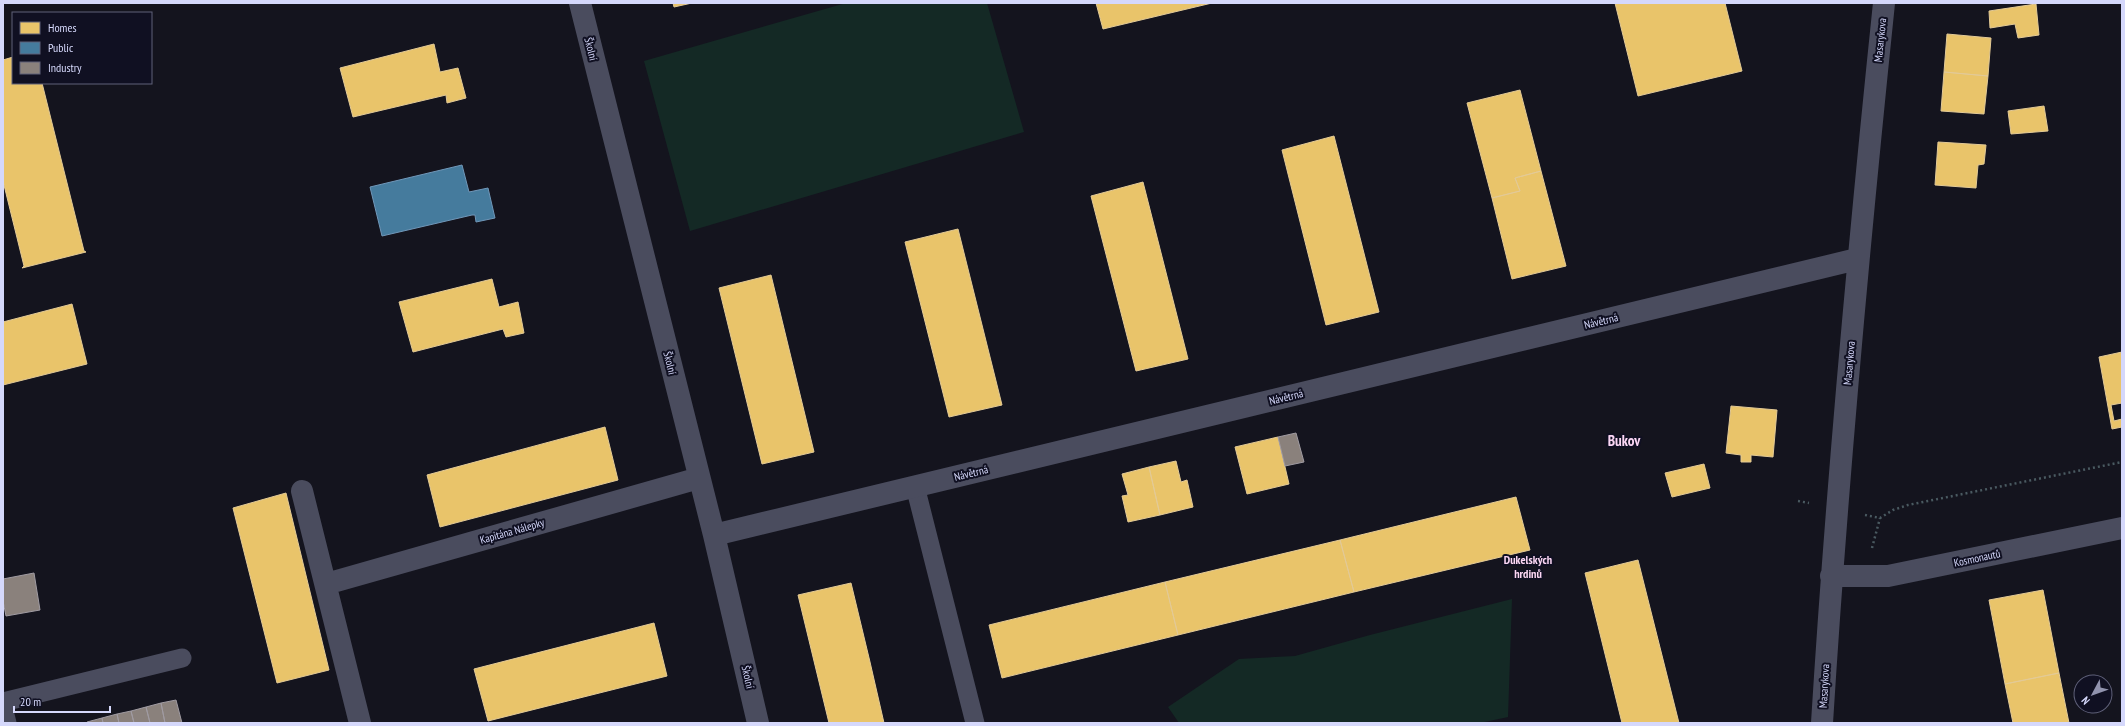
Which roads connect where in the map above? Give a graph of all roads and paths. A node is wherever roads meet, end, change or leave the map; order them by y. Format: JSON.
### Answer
{"nodes":[{"id":1,"x":580,"y":3,"type":"edge"},
{"id":2,"x":1884,"y":3,"type":"edge"},
{"id":3,"x":1857,"y":259,"type":"junction"},
{"id":4,"x":2122,"y":462,"type":"edge"},
{"id":5,"x":698,"y":478,"type":"junction"},
{"id":6,"x":915,"y":486,"type":"junction"},
{"id":7,"x":302,"y":491,"type":"dead end"},
{"id":8,"x":1880,"y":518,"type":"dead end"},
{"id":9,"x":2122,"y":528,"type":"edge"},
{"id":10,"x":714,"y":535,"type":"junction"},
{"id":11,"x":1831,"y":576,"type":"junction"},
{"id":12,"x":326,"y":584,"type":"junction"},
{"id":13,"x":182,"y":658,"type":"dead end"},
{"id":14,"x":3,"y":702,"type":"edge"},
{"id":15,"x":3,"y":707,"type":"edge"},
{"id":16,"x":7,"y":723,"type":"edge"},
{"id":17,"x":360,"y":723,"type":"edge"},
{"id":18,"x":758,"y":723,"type":"edge"},
{"id":19,"x":975,"y":723,"type":"edge"},
{"id":20,"x":1822,"y":723,"type":"edge"}],
"edges":[{"from":1,"to":5,"type":"street","name":"Školní"},
{"from":2,"to":3,"type":"street","name":"Masarykova"},
{"from":3,"to":6,"type":"street","name":"Návětrná"},
{"from":3,"to":11,"type":"street","name":"Masarykova"},
{"from":4,"to":8,"type":"path"},
{"from":5,"to":10,"type":"street","name":"Školní"},
{"from":5,"to":12,"type":"street","name":"Kapitána Nálepky"},
{"from":6,"to":10,"type":"street","name":"Návětrná"},
{"from":6,"to":19,"type":"lane"},
{"from":7,"to":12,"type":"street"},
{"from":9,"to":11,"type":"street","name":"Kosmonautů"},
{"from":10,"to":18,"type":"street","name":"Školní"},
{"from":11,"to":20,"type":"street","name":"Masarykova"},
{"from":12,"to":17,"type":"street"},
{"from":13,"to":14,"type":"lane"},
{"from":15,"to":16,"type":"lane"}]}
